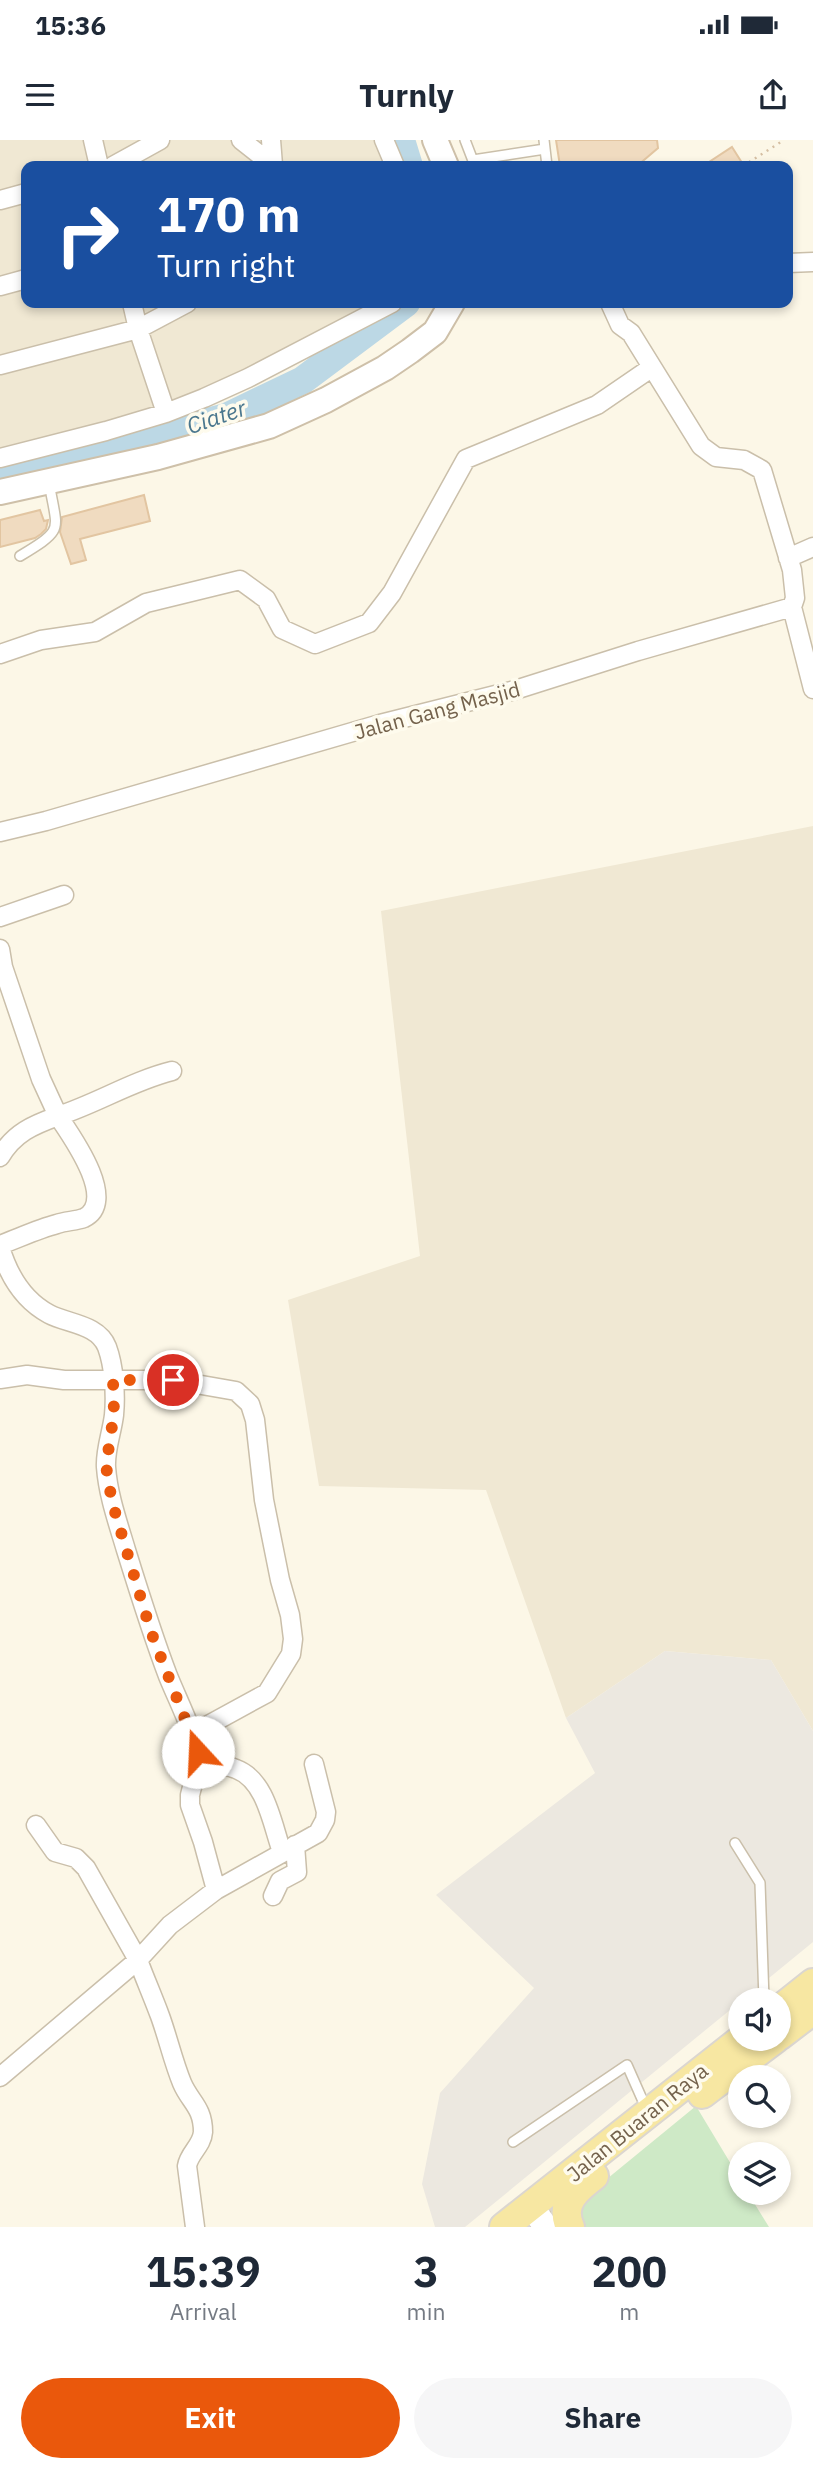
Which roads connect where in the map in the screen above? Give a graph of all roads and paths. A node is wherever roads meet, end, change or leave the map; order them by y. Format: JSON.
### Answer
{"nodes":[{"id":1,"x":93,"y":140,"type":"edge"},
{"id":2,"x":160,"y":140,"type":"edge"},
{"id":3,"x":241,"y":140,"type":"edge"},
{"id":4,"x":271,"y":140,"type":"edge"},
{"id":5,"x":382,"y":140,"type":"edge"},
{"id":6,"x":435,"y":140,"type":"edge"},
{"id":7,"x":465,"y":140,"type":"edge"},
{"id":8,"x":784,"y":140,"type":"edge"},
{"id":9,"x":545,"y":144,"type":"edge"},
{"id":10,"x":98,"y":161,"type":"edge"},
{"id":11,"x":122,"y":161,"type":"edge"},
{"id":12,"x":267,"y":161,"type":"edge"},
{"id":13,"x":273,"y":161,"type":"edge"},
{"id":14,"x":392,"y":161,"type":"edge"},
{"id":15,"x":444,"y":161,"type":"edge"},
{"id":16,"x":473,"y":161,"type":"edge"},
{"id":17,"x":481,"y":161,"type":"edge"},
{"id":18,"x":751,"y":161,"type":"edge"},
{"id":19,"x":21,"y":194,"type":"edge"},
{"id":20,"x":0,"y":200,"type":"edge"},
{"id":21,"x":813,"y":262,"type":"edge"},
{"id":22,"x":793,"y":263,"type":"edge"},
{"id":23,"x":21,"y":280,"type":"edge"},
{"id":24,"x":0,"y":286,"type":"edge"},
{"id":25,"x":132,"y":308,"type":"edge"},
{"id":26,"x":178,"y":308,"type":"edge"},
{"id":27,"x":382,"y":308,"type":"edge"},
{"id":28,"x":449,"y":308,"type":"edge"},
{"id":29,"x":612,"y":308,"type":"edge"},
{"id":30,"x":138,"y":329,"type":"junction"},
{"id":31,"x":0,"y":365,"type":"edge"},
{"id":32,"x":651,"y":368,"type":"junction"},
{"id":33,"x":166,"y":413,"type":"junction"},
{"id":34,"x":0,"y":458,"type":"edge"},
{"id":35,"x":48,"y":480,"type":"junction"},
{"id":36,"x":0,"y":492,"type":"edge"},
{"id":37,"x":813,"y":547,"type":"edge"},
{"id":38,"x":20,"y":556,"type":"dead end"},
{"id":39,"x":788,"y":558,"type":"junction"},
{"id":40,"x":792,"y":607,"type":"junction"},
{"id":41,"x":0,"y":653,"type":"edge"},
{"id":42,"x":813,"y":689,"type":"edge"},
{"id":43,"x":0,"y":832,"type":"edge"},
{"id":44,"x":64,"y":895,"type":"dead end"},
{"id":45,"x":0,"y":917,"type":"edge"},
{"id":46,"x":0,"y":949,"type":"edge"},
{"id":47,"x":172,"y":1071,"type":"dead end"},
{"id":48,"x":58,"y":1116,"type":"junction"},
{"id":49,"x":0,"y":1157,"type":"edge"},
{"id":50,"x":0,"y":1246,"type":"edge"},
{"id":51,"x":3,"y":1272,"type":"edge"},
{"id":52,"x":0,"y":1379,"type":"edge"},
{"id":53,"x":113,"y":1380,"type":"junction"},
{"id":54,"x":192,"y":1734,"type":"junction"},
{"id":55,"x":199,"y":1760,"type":"junction"},
{"id":56,"x":314,"y":1764,"type":"dead end"},
{"id":57,"x":36,"y":1825,"type":"dead end"},
{"id":58,"x":736,"y":1843,"type":"dead end"},
{"id":59,"x":288,"y":1849,"type":"junction"},
{"id":60,"x":216,"y":1890,"type":"junction"},
{"id":61,"x":273,"y":1896,"type":"dead end"},
{"id":62,"x":138,"y":1960,"type":"junction"},
{"id":63,"x":813,"y":1983,"type":"edge"},
{"id":64,"x":764,"y":1988,"type":"edge"},
{"id":65,"x":791,"y":2000,"type":"edge"},
{"id":66,"x":813,"y":2010,"type":"edge"},
{"id":67,"x":791,"y":2026,"type":"edge"},
{"id":68,"x":728,"y":2051,"type":"edge"},
{"id":69,"x":755,"y":2051,"type":"edge"},
{"id":70,"x":0,"y":2077,"type":"edge"},
{"id":71,"x":648,"y":2120,"type":"junction"},
{"id":72,"x":513,"y":2142,"type":"dead end"},
{"id":73,"x":539,"y":2216,"type":"edge"},
{"id":74,"x":195,"y":2227,"type":"edge"},
{"id":75,"x":504,"y":2227,"type":"edge"},
{"id":76,"x":570,"y":2227,"type":"edge"}],
"edges":[{"from":1,"to":10,"type":"street"},
{"from":2,"to":11,"type":"street"},
{"from":3,"to":12,"type":"street"},
{"from":4,"to":13,"type":"street"},
{"from":5,"to":14,"type":"street"},
{"from":6,"to":15,"type":"street"},
{"from":7,"to":16,"type":"lane"},
{"from":8,"to":18,"type":"path"},
{"from":9,"to":17,"type":"lane"},
{"from":19,"to":20,"type":"street"},
{"from":21,"to":22,"type":"street"},
{"from":23,"to":24,"type":"street"},
{"from":25,"to":30,"type":"street"},
{"from":26,"to":30,"type":"street"},
{"from":27,"to":33,"type":"street"},
{"from":28,"to":35,"type":"street"},
{"from":29,"to":32,"type":"street"},
{"from":30,"to":31,"type":"street"},
{"from":30,"to":33,"type":"street"},
{"from":32,"to":39,"type":"street"},
{"from":32,"to":41,"type":"street"},
{"from":33,"to":34,"type":"street"},
{"from":35,"to":36,"type":"street"},
{"from":35,"to":38,"type":"lane"},
{"from":37,"to":39,"type":"street"},
{"from":39,"to":40,"type":"street"},
{"from":40,"to":42,"type":"street"},
{"from":40,"to":43,"type":"street","name":"Jalan Gang Masjid"},
{"from":44,"to":45,"type":"street"},
{"from":46,"to":48,"type":"street"},
{"from":47,"to":48,"type":"street"},
{"from":48,"to":49,"type":"street"},
{"from":48,"to":50,"type":"street"},
{"from":50,"to":51,"type":"street"},
{"from":51,"to":53,"type":"street"},
{"from":52,"to":53,"type":"street"},
{"from":53,"to":54,"type":"street"},
{"from":53,"to":54,"type":"street"},
{"from":54,"to":55,"type":"street"},
{"from":55,"to":59,"type":"street"},
{"from":55,"to":60,"type":"street"},
{"from":56,"to":59,"type":"street"},
{"from":57,"to":62,"type":"street"},
{"from":58,"to":64,"type":"lane"},
{"from":59,"to":60,"type":"street"},
{"from":59,"to":61,"type":"street"},
{"from":60,"to":62,"type":"street"},
{"from":62,"to":70,"type":"street"},
{"from":62,"to":74,"type":"street"},
{"from":63,"to":65,"type":"main road"},
{"from":66,"to":67,"type":"main road","name":"Jalan Buaran Raya"},
{"from":68,"to":71,"type":"main road","name":"Jalan Buaran Raya"},
{"from":69,"to":71,"type":"main road","name":"Jalan Buaran Raya"},
{"from":71,"to":72,"type":"lane"},
{"from":71,"to":73,"type":"main road","name":"Jalan Buaran Raya"},
{"from":71,"to":76,"type":"main road","name":"Jalan Buaran Raya"},
{"from":73,"to":75,"type":"main road","name":"Jalan Buaran Raya"}]}
